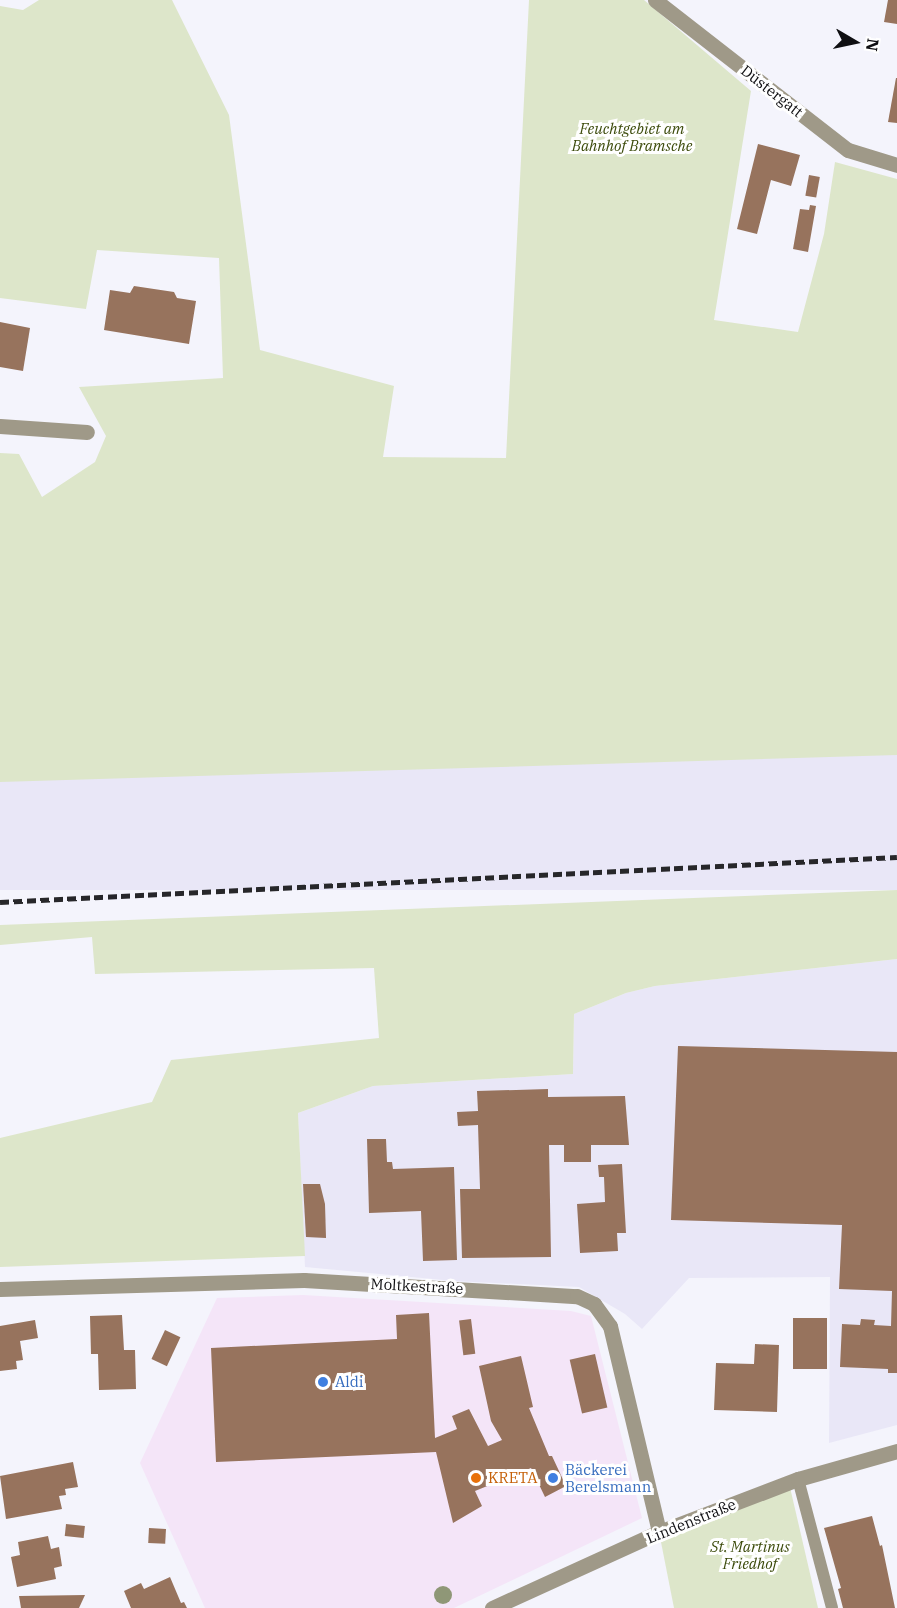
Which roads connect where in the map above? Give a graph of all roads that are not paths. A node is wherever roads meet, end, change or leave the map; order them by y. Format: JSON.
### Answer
{"nodes":[{"id":1,"x":655,"y":0,"type":"edge"},
{"id":2,"x":897,"y":165,"type":"edge"},
{"id":3,"x":0,"y":426,"type":"edge"},
{"id":4,"x":87,"y":432,"type":"dead end"},
{"id":5,"x":0,"y":1289,"type":"edge"},
{"id":6,"x":897,"y":1451,"type":"edge"},
{"id":7,"x":798,"y":1479,"type":"junction"},
{"id":8,"x":658,"y":1532,"type":"junction"},
{"id":9,"x":492,"y":1608,"type":"edge"},
{"id":10,"x":832,"y":1608,"type":"edge"}],
"edges":[{"from":1,"to":2,"type":"street","name":"Düstergatt"},
{"from":3,"to":4,"type":"street"},
{"from":5,"to":8,"type":"street","name":"Moltkestraße"},
{"from":6,"to":7,"type":"street","name":"Lindenstraße"},
{"from":7,"to":8,"type":"street","name":"Lindenstraße"},
{"from":7,"to":10,"type":"lane"},
{"from":8,"to":9,"type":"street","name":"Lindenstraße"}]}
